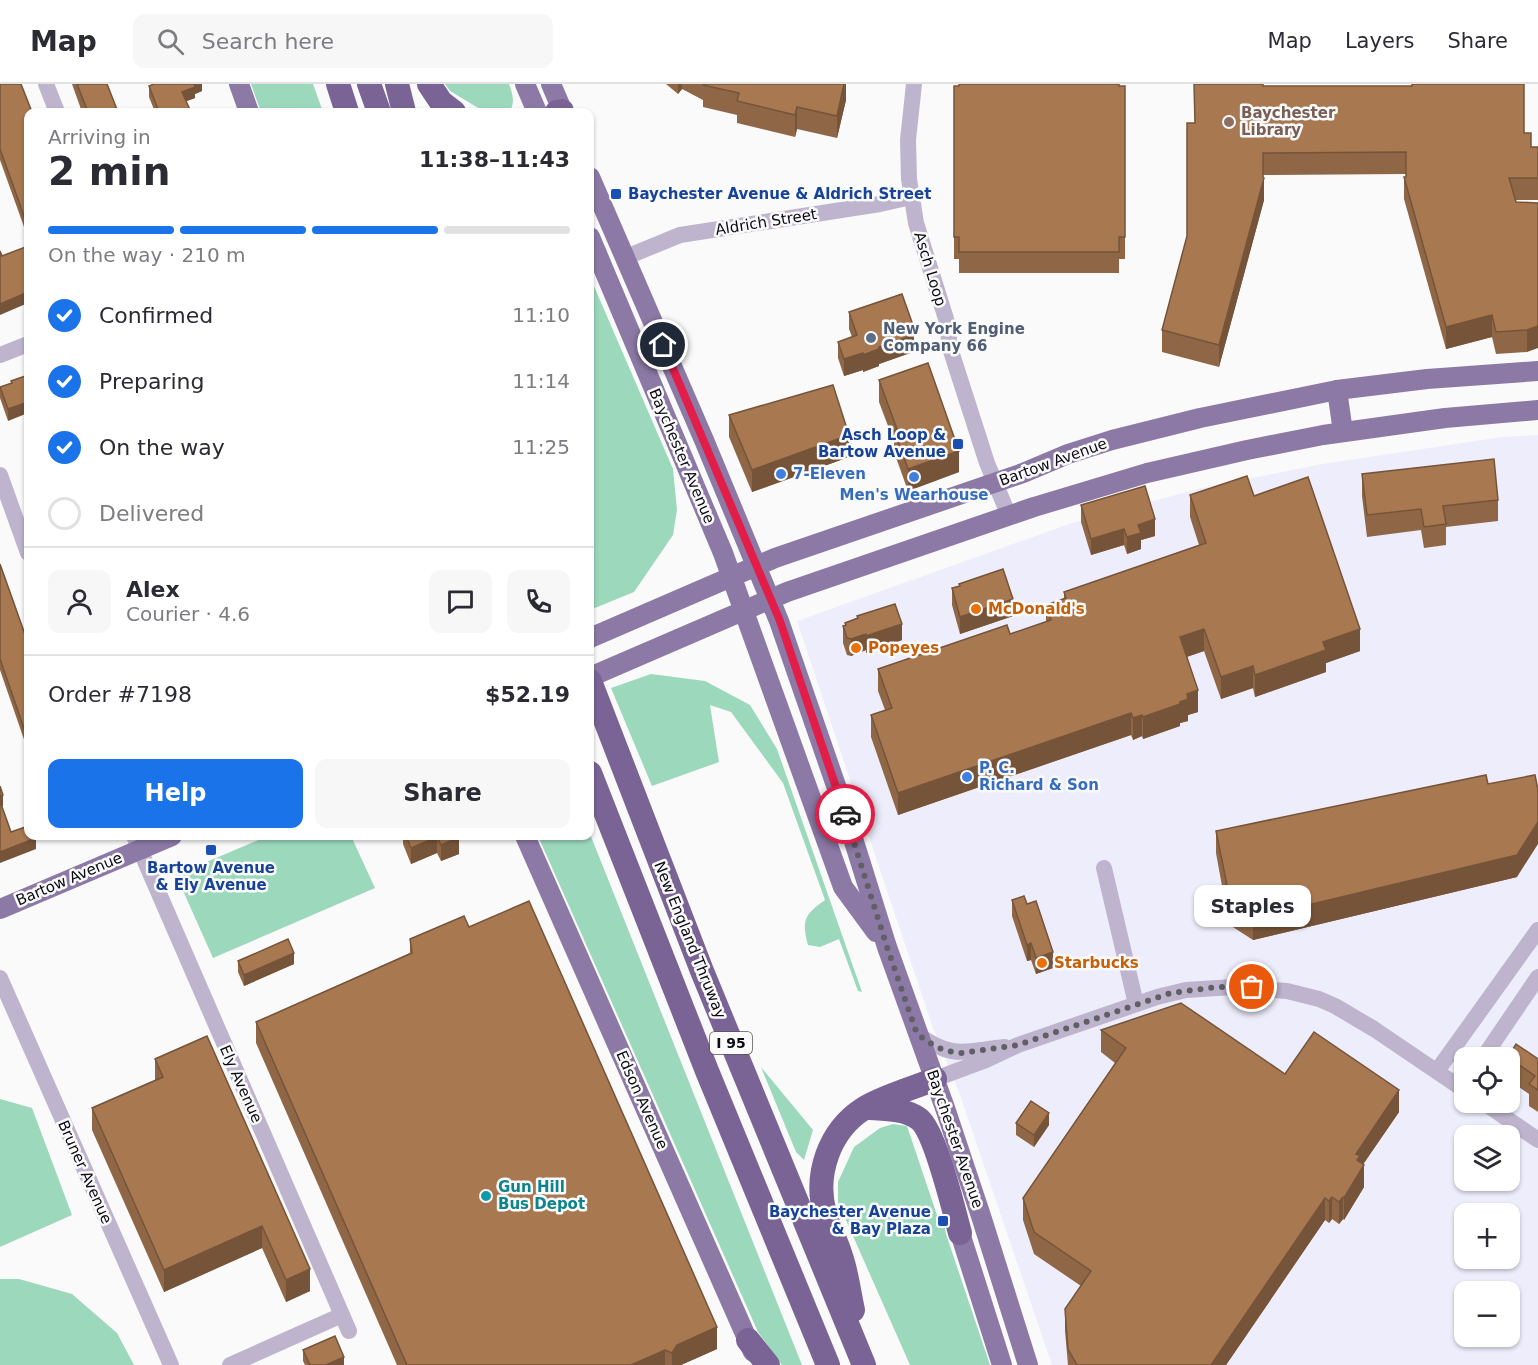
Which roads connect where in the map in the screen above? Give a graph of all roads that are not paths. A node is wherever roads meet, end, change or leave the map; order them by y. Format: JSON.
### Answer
{"nodes":[{"id":1,"x":46,"y":84,"type":"edge"},
{"id":2,"x":239,"y":84,"type":"edge"},
{"id":3,"x":336,"y":84,"type":"edge"},
{"id":4,"x":369,"y":84,"type":"edge"},
{"id":5,"x":397,"y":84,"type":"edge"},
{"id":6,"x":429,"y":84,"type":"edge"},
{"id":7,"x":525,"y":84,"type":"edge"},
{"id":8,"x":551,"y":84,"type":"edge"},
{"id":9,"x":914,"y":84,"type":"edge"},
{"id":10,"x":55,"y":108,"type":"edge"},
{"id":11,"x":248,"y":108,"type":"edge"},
{"id":12,"x":341,"y":108,"type":"edge"},
{"id":13,"x":345,"y":108,"type":"edge"},
{"id":14,"x":378,"y":108,"type":"edge"},
{"id":15,"x":403,"y":108,"type":"edge"},
{"id":16,"x":449,"y":108,"type":"edge"},
{"id":17,"x":535,"y":108,"type":"edge"},
{"id":18,"x":560,"y":108,"type":"edge"},
{"id":19,"x":594,"y":187,"type":"edge"},
{"id":20,"x":911,"y":197,"type":"junction"},
{"id":21,"x":594,"y":246,"type":"edge"},
{"id":22,"x":624,"y":258,"type":"junction"},
{"id":23,"x":24,"y":346,"type":"edge"},
{"id":24,"x":0,"y":355,"type":"edge"},
{"id":25,"x":1538,"y":371,"type":"edge"},
{"id":26,"x":1337,"y":390,"type":"junction"},
{"id":27,"x":1538,"y":410,"type":"edge"},
{"id":28,"x":1343,"y":432,"type":"junction"},
{"id":29,"x":0,"y":475,"type":"edge"},
{"id":30,"x":994,"y":483,"type":"junction"},
{"id":31,"x":1009,"y":516,"type":"junction"},
{"id":32,"x":24,"y":542,"type":"edge"},
{"id":33,"x":756,"y":566,"type":"junction"},
{"id":34,"x":731,"y":576,"type":"junction"},
{"id":35,"x":770,"y":599,"type":"junction"},
{"id":36,"x":744,"y":611,"type":"junction"},
{"id":37,"x":594,"y":636,"type":"edge"},
{"id":38,"x":594,"y":677,"type":"edge"},
{"id":39,"x":594,"y":690,"type":"edge"},
{"id":40,"x":594,"y":783,"type":"edge"},
{"id":41,"x":527,"y":840,"type":"edge"},
{"id":42,"x":137,"y":842,"type":"edge"},
{"id":43,"x":1104,"y":868,"type":"dead end"},
{"id":44,"x":0,"y":909,"type":"edge"},
{"id":45,"x":1538,"y":930,"type":"edge"},
{"id":46,"x":887,"y":947,"type":"junction"},
{"id":47,"x":1538,"y":977,"type":"edge"},
{"id":48,"x":0,"y":978,"type":"edge"},
{"id":49,"x":1136,"y":1004,"type":"junction"},
{"id":50,"x":917,"y":1034,"type":"junction"},
{"id":51,"x":1018,"y":1045,"type":"junction"},
{"id":52,"x":1491,"y":1047,"type":"edge"},
{"id":53,"x":1437,"y":1071,"type":"junction"},
{"id":54,"x":934,"y":1079,"type":"junction"},
{"id":55,"x":1454,"y":1079,"type":"edge"},
{"id":56,"x":864,"y":1107,"type":"junction"},
{"id":57,"x":1499,"y":1113,"type":"edge"},
{"id":58,"x":1538,"y":1140,"type":"edge"},
{"id":59,"x":960,"y":1233,"type":"joint"},
{"id":60,"x":342,"y":1314,"type":"junction"},
{"id":61,"x":349,"y":1331,"type":"dead end"},
{"id":62,"x":748,"y":1340,"type":"junction"},
{"id":63,"x":171,"y":1365,"type":"edge"},
{"id":64,"x":230,"y":1365,"type":"edge"},
{"id":65,"x":759,"y":1365,"type":"edge"},
{"id":66,"x":768,"y":1365,"type":"edge"},
{"id":67,"x":828,"y":1365,"type":"edge"},
{"id":68,"x":865,"y":1365,"type":"edge"},
{"id":69,"x":1002,"y":1365,"type":"edge"},
{"id":70,"x":1029,"y":1365,"type":"edge"}],
"edges":[{"from":1,"to":10,"type":"street"},
{"from":2,"to":11,"type":"main road"},
{"from":3,"to":12,"type":"highway"},
{"from":3,"to":13,"type":"highway"},
{"from":4,"to":14,"type":"highway"},
{"from":5,"to":15,"type":"highway"},
{"from":6,"to":16,"type":"highway"},
{"from":7,"to":17,"type":"main road"},
{"from":8,"to":18,"type":"main road"},
{"from":9,"to":20,"type":"street","name":"Asch Loop"},
{"from":19,"to":22,"type":"main road","name":"Baychester Avenue"},
{"from":20,"to":22,"type":"street","name":"Aldrich Street"},
{"from":20,"to":30,"type":"street","name":"Asch Loop"},
{"from":21,"to":34,"type":"main road","name":"Baychester Avenue"},
{"from":22,"to":33,"type":"main road","name":"Baychester Avenue"},
{"from":23,"to":24,"type":"street"},
{"from":25,"to":26,"type":"main road","name":"Bartow Avenue"},
{"from":26,"to":28,"type":"main road"},
{"from":26,"to":30,"type":"main road","name":"Bartow Avenue"},
{"from":27,"to":28,"type":"main road"},
{"from":28,"to":31,"type":"main road"},
{"from":29,"to":32,"type":"street"},
{"from":30,"to":31,"type":"street","name":"Asch Loop"},
{"from":30,"to":33,"type":"main road","name":"Bartow Avenue"},
{"from":31,"to":35,"type":"main road"},
{"from":33,"to":34,"type":"main road","name":"Bartow Avenue"},
{"from":33,"to":35,"type":"main road","name":"Baychester Avenue"},
{"from":34,"to":36,"type":"main road","name":"Baychester Avenue"},
{"from":34,"to":37,"type":"main road","name":"Bartow Avenue"},
{"from":35,"to":36,"type":"main road"},
{"from":35,"to":46,"type":"main road","name":"Baychester Avenue"},
{"from":36,"to":38,"type":"main road"},
{"from":36,"to":46,"type":"main road","name":"Baychester Avenue"},
{"from":39,"to":68,"type":"highway","name":"New England Thruway","number":"I 95"},
{"from":40,"to":67,"type":"highway","number":"I 95"},
{"from":41,"to":62,"type":"main road","name":"Edson Avenue"},
{"from":42,"to":44,"type":"main road","name":"Bartow Avenue"},
{"from":42,"to":60,"type":"street","name":"Ely Avenue"},
{"from":43,"to":49,"type":"street"},
{"from":45,"to":53,"type":"street"},
{"from":46,"to":50,"type":"main road","name":"Baychester Avenue"},
{"from":47,"to":52,"type":"street"},
{"from":48,"to":63,"type":"street","name":"Bruner Avenue"},
{"from":49,"to":51,"type":"street"},
{"from":49,"to":53,"type":"street"},
{"from":50,"to":51,"type":"street"},
{"from":50,"to":54,"type":"main road","name":"Baychester Avenue"},
{"from":51,"to":54,"type":"street"},
{"from":53,"to":55,"type":"street"},
{"from":54,"to":56,"type":"highway"},
{"from":54,"to":70,"type":"main road","name":"Baychester Avenue"},
{"from":56,"to":59,"type":"highway"},
{"from":56,"to":68,"type":"highway"},
{"from":57,"to":58,"type":"street"},
{"from":59,"to":69,"type":"main road"},
{"from":60,"to":61,"type":"street","name":"Ely Avenue"},
{"from":60,"to":64,"type":"street"},
{"from":62,"to":65,"type":"main road","name":"Edson Avenue"},
{"from":62,"to":66,"type":"highway"}]}
